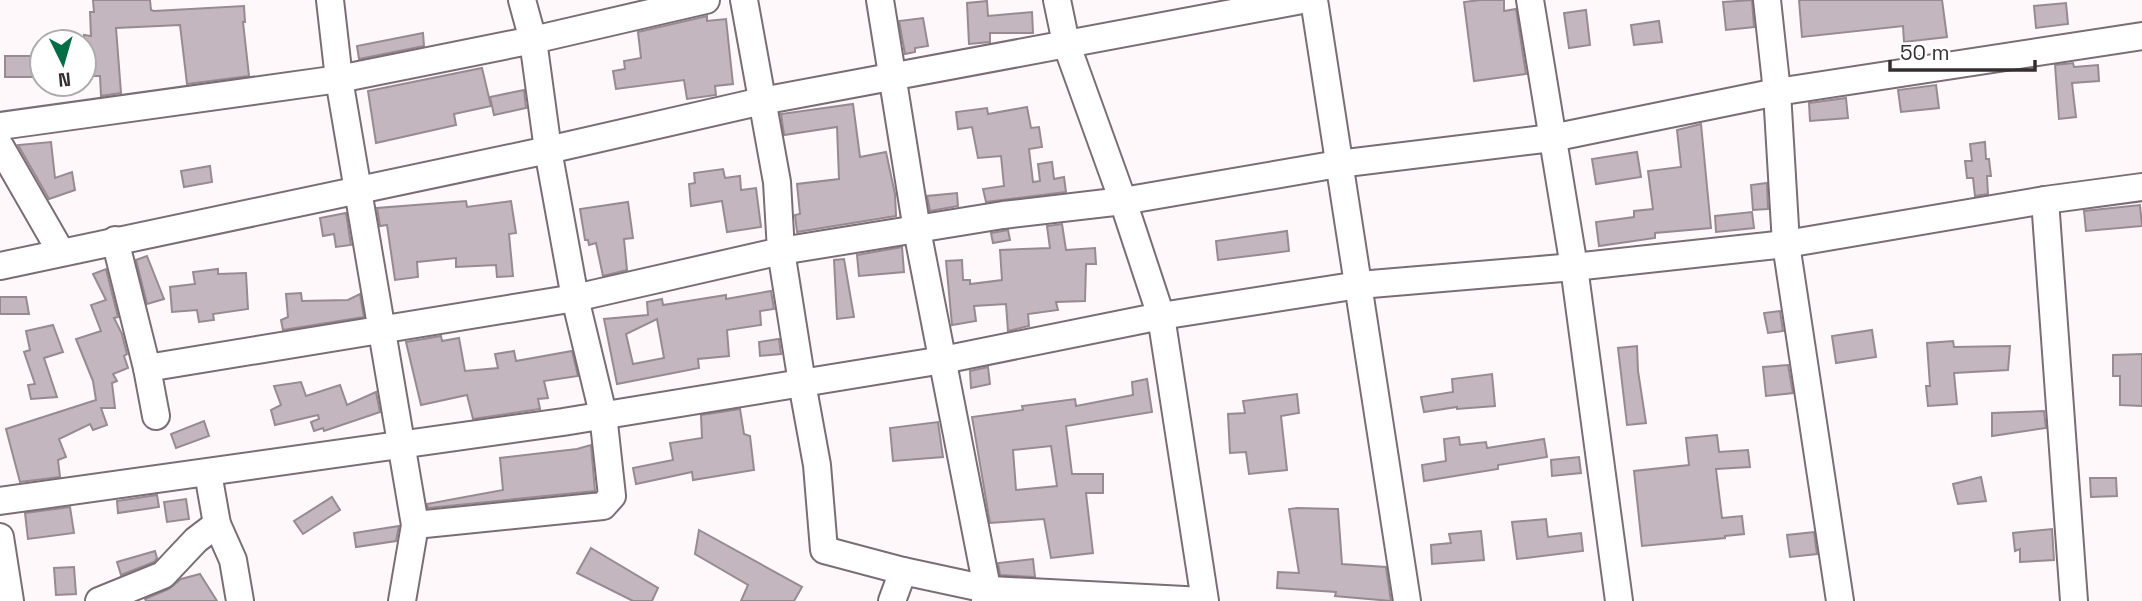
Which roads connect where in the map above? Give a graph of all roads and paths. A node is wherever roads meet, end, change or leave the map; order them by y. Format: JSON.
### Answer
{"nodes":[{"id":1,"x":330,"y":0,"type":"edge"},
{"id":2,"x":522,"y":0,"type":"edge"},
{"id":3,"x":706,"y":0,"type":"edge"},
{"id":4,"x":744,"y":0,"type":"edge"},
{"id":5,"x":880,"y":0,"type":"edge"},
{"id":6,"x":1057,"y":0,"type":"edge"},
{"id":7,"x":1302,"y":0,"type":"edge"},
{"id":8,"x":1314,"y":0,"type":"edge"},
{"id":9,"x":1530,"y":0,"type":"edge"},
{"id":10,"x":1767,"y":0,"type":"edge"},
{"id":11,"x":2142,"y":36,"type":"edge"},
{"id":12,"x":533,"y":40,"type":"junction"},
{"id":13,"x":1066,"y":43,"type":"junction"},
{"id":14,"x":893,"y":75,"type":"junction"},
{"id":15,"x":340,"y":79,"type":"junction"},
{"id":16,"x":1777,"y":92,"type":"junction"},
{"id":17,"x":762,"y":101,"type":"junction"},
{"id":18,"x":0,"y":126,"type":"edge"},
{"id":19,"x":1552,"y":138,"type":"junction"},
{"id":20,"x":0,"y":146,"type":"edge"},
{"id":21,"x":548,"y":150,"type":"junction"},
{"id":22,"x":1339,"y":164,"type":"junction"},
{"id":23,"x":2142,"y":187,"type":"edge"},
{"id":24,"x":358,"y":189,"type":"junction"},
{"id":25,"x":2045,"y":200,"type":"junction"},
{"id":26,"x":1122,"y":201,"type":"junction"},
{"id":27,"x":917,"y":230,"type":"junction"},
{"id":28,"x":115,"y":240,"type":"junction"},
{"id":29,"x":1786,"y":244,"type":"junction"},
{"id":30,"x":781,"y":251,"type":"junction"},
{"id":31,"x":61,"y":252,"type":"junction"},
{"id":32,"x":0,"y":266,"type":"edge"},
{"id":33,"x":1574,"y":267,"type":"junction"},
{"id":34,"x":1359,"y":285,"type":"junction"},
{"id":35,"x":575,"y":298,"type":"junction"},
{"id":36,"x":1161,"y":316,"type":"junction"},
{"id":37,"x":382,"y":330,"type":"junction"},
{"id":38,"x":943,"y":360,"type":"junction"},
{"id":39,"x":147,"y":368,"type":"junction"},
{"id":40,"x":802,"y":383,"type":"junction"},
{"id":41,"x":603,"y":414,"type":"junction"},
{"id":42,"x":156,"y":416,"type":"dead end"},
{"id":43,"x":402,"y":445,"type":"junction"},
{"id":44,"x":208,"y":473,"type":"junction"},
{"id":45,"x":0,"y":501,"type":"edge"},
{"id":46,"x":217,"y":524,"type":"junction"},
{"id":47,"x":415,"y":525,"type":"junction"},
{"id":48,"x":0,"y":537,"type":"edge"},
{"id":49,"x":903,"y":571,"type":"junction"},
{"id":50,"x":986,"y":594,"type":"edge"},
{"id":51,"x":10,"y":601,"type":"edge"},
{"id":52,"x":99,"y":601,"type":"edge"},
{"id":53,"x":240,"y":601,"type":"edge"},
{"id":54,"x":402,"y":601,"type":"edge"},
{"id":55,"x":892,"y":601,"type":"edge"},
{"id":56,"x":1205,"y":601,"type":"edge"},
{"id":57,"x":1407,"y":601,"type":"edge"},
{"id":58,"x":1619,"y":601,"type":"edge"},
{"id":59,"x":1840,"y":601,"type":"edge"},
{"id":60,"x":2074,"y":601,"type":"edge"}],
"edges":[{"from":1,"to":15,"type":"street"},
{"from":2,"to":12,"type":"street"},
{"from":3,"to":12,"type":"street"},
{"from":4,"to":17,"type":"street"},
{"from":5,"to":14,"type":"street"},
{"from":6,"to":13,"type":"street"},
{"from":7,"to":13,"type":"street"},
{"from":8,"to":22,"type":"street"},
{"from":9,"to":19,"type":"street"},
{"from":10,"to":16,"type":"street"},
{"from":11,"to":16,"type":"street"},
{"from":12,"to":15,"type":"street"},
{"from":12,"to":21,"type":"street"},
{"from":13,"to":14,"type":"street"},
{"from":13,"to":26,"type":"street"},
{"from":14,"to":17,"type":"street"},
{"from":14,"to":27,"type":"street"},
{"from":15,"to":18,"type":"street"},
{"from":15,"to":24,"type":"street"},
{"from":16,"to":19,"type":"street"},
{"from":16,"to":29,"type":"street"},
{"from":17,"to":21,"type":"street"},
{"from":17,"to":30,"type":"street"},
{"from":19,"to":22,"type":"street"},
{"from":19,"to":33,"type":"street"},
{"from":20,"to":31,"type":"street"},
{"from":21,"to":24,"type":"street"},
{"from":21,"to":35,"type":"street"},
{"from":22,"to":26,"type":"street"},
{"from":22,"to":34,"type":"street"},
{"from":23,"to":25,"type":"street"},
{"from":24,"to":28,"type":"street"},
{"from":24,"to":37,"type":"street"},
{"from":25,"to":29,"type":"street"},
{"from":25,"to":60,"type":"street"},
{"from":26,"to":27,"type":"street"},
{"from":26,"to":36,"type":"street"},
{"from":27,"to":30,"type":"street"},
{"from":27,"to":38,"type":"street"},
{"from":28,"to":31,"type":"street"},
{"from":28,"to":39,"type":"street"},
{"from":29,"to":33,"type":"street"},
{"from":29,"to":59,"type":"street"},
{"from":30,"to":35,"type":"street"},
{"from":30,"to":40,"type":"street"},
{"from":31,"to":32,"type":"street"},
{"from":33,"to":34,"type":"street"},
{"from":33,"to":58,"type":"street"},
{"from":34,"to":36,"type":"street"},
{"from":34,"to":57,"type":"street"},
{"from":35,"to":37,"type":"street"},
{"from":35,"to":41,"type":"street"},
{"from":36,"to":38,"type":"street"},
{"from":36,"to":56,"type":"street"},
{"from":37,"to":39,"type":"street"},
{"from":37,"to":43,"type":"street"},
{"from":38,"to":40,"type":"street"},
{"from":38,"to":50,"type":"street"},
{"from":39,"to":42,"type":"street"},
{"from":40,"to":41,"type":"street"},
{"from":40,"to":49,"type":"street"},
{"from":41,"to":43,"type":"street"},
{"from":41,"to":47,"type":"street"},
{"from":43,"to":44,"type":"street"},
{"from":43,"to":47,"type":"street"},
{"from":44,"to":45,"type":"street"},
{"from":44,"to":46,"type":"street"},
{"from":46,"to":52,"type":"street"},
{"from":46,"to":53,"type":"street"},
{"from":47,"to":54,"type":"street"},
{"from":48,"to":51,"type":"street"},
{"from":49,"to":50,"type":"street"},
{"from":49,"to":55,"type":"street"},
{"from":50,"to":56,"type":"street"}]}
